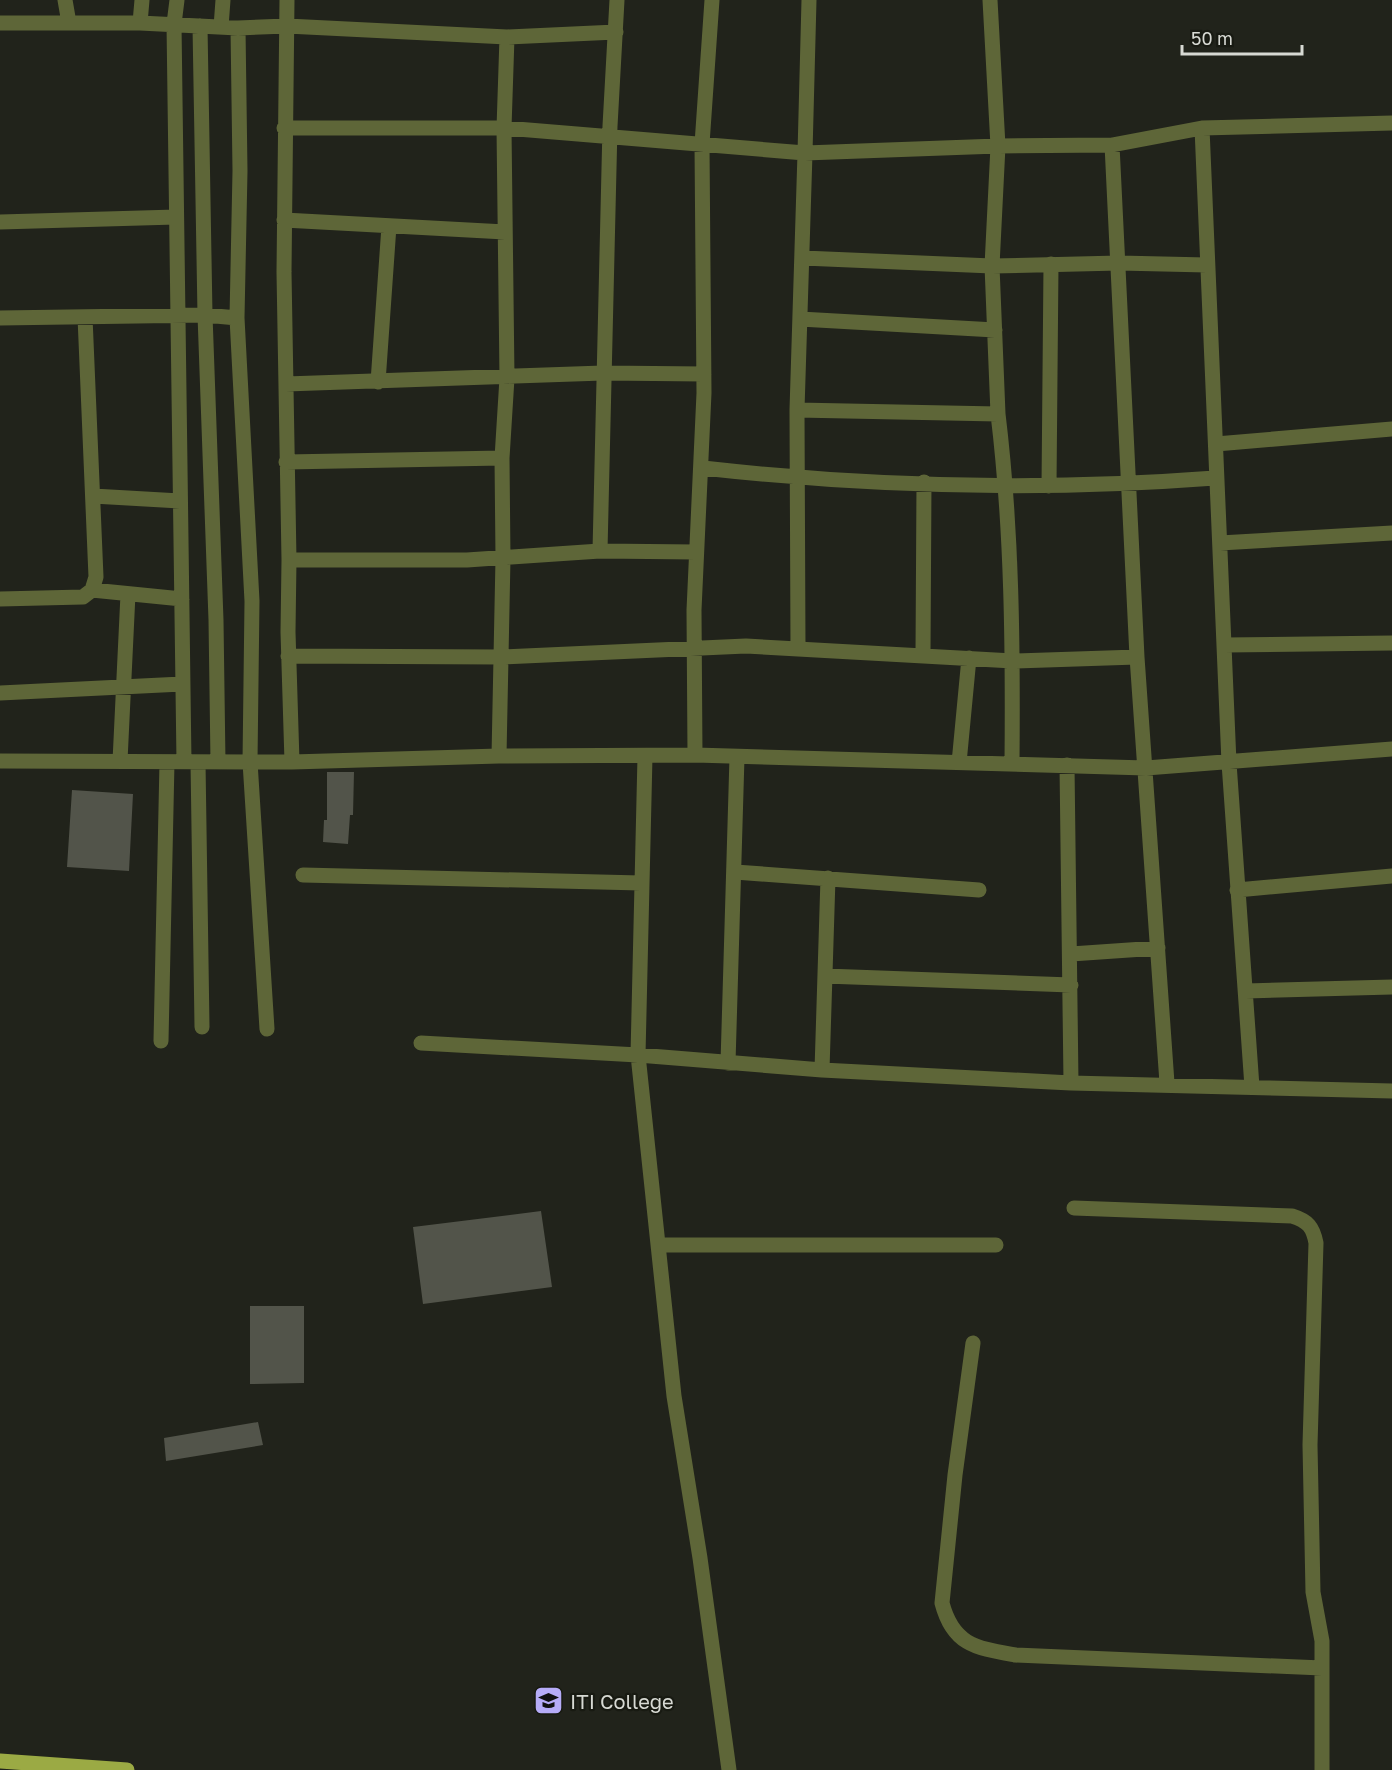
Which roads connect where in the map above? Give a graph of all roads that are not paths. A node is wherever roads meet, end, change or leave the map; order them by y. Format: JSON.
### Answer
{"nodes":[{"id":1,"x":65,"y":0,"type":"edge"},
{"id":2,"x":142,"y":0,"type":"edge"},
{"id":3,"x":177,"y":0,"type":"edge"},
{"id":4,"x":223,"y":0,"type":"edge"},
{"id":5,"x":287,"y":0,"type":"edge"},
{"id":6,"x":617,"y":0,"type":"edge"},
{"id":7,"x":711,"y":0,"type":"edge"},
{"id":8,"x":809,"y":0,"type":"edge"},
{"id":9,"x":990,"y":0,"type":"edge"},
{"id":10,"x":0,"y":23,"type":"edge"},
{"id":11,"x":69,"y":23,"type":"junction"},
{"id":12,"x":140,"y":23,"type":"junction"},
{"id":13,"x":174,"y":24,"type":"junction"},
{"id":14,"x":201,"y":26,"type":"junction"},
{"id":15,"x":286,"y":26,"type":"junction"},
{"id":16,"x":221,"y":27,"type":"junction"},
{"id":17,"x":238,"y":28,"type":"junction"},
{"id":18,"x":616,"y":32,"type":"junction"},
{"id":19,"x":507,"y":37,"type":"junction"},
{"id":20,"x":1392,"y":123,"type":"edge"},
{"id":21,"x":284,"y":128,"type":"junction"},
{"id":22,"x":504,"y":128,"type":"junction"},
{"id":23,"x":1202,"y":128,"type":"junction"},
{"id":24,"x":610,"y":136,"type":"junction"},
{"id":25,"x":702,"y":144,"type":"junction"},
{"id":26,"x":1112,"y":145,"type":"junction"},
{"id":27,"x":998,"y":146,"type":"junction"},
{"id":28,"x":805,"y":153,"type":"junction"},
{"id":29,"x":176,"y":217,"type":"junction"},
{"id":30,"x":284,"y":220,"type":"junction"},
{"id":31,"x":0,"y":222,"type":"edge"},
{"id":32,"x":389,"y":226,"type":"junction"},
{"id":33,"x":505,"y":232,"type":"junction"},
{"id":34,"x":803,"y":258,"type":"junction"},
{"id":35,"x":1119,"y":263,"type":"junction"},
{"id":36,"x":1051,"y":264,"type":"junction"},
{"id":37,"x":1207,"y":265,"type":"junction"},
{"id":38,"x":992,"y":266,"type":"junction"},
{"id":39,"x":205,"y":315,"type":"junction"},
{"id":40,"x":85,"y":316,"type":"junction"},
{"id":41,"x":179,"y":316,"type":"junction"},
{"id":42,"x":0,"y":318,"type":"edge"},
{"id":43,"x":237,"y":318,"type":"junction"},
{"id":44,"x":800,"y":319,"type":"junction"},
{"id":45,"x":995,"y":330,"type":"junction"},
{"id":46,"x":603,"y":373,"type":"junction"},
{"id":47,"x":704,"y":374,"type":"junction"},
{"id":48,"x":507,"y":378,"type":"junction"},
{"id":49,"x":378,"y":382,"type":"junction"},
{"id":50,"x":286,"y":384,"type":"junction"},
{"id":51,"x":797,"y":410,"type":"junction"},
{"id":52,"x":998,"y":414,"type":"junction"},
{"id":53,"x":1392,"y":429,"type":"edge"},
{"id":54,"x":1216,"y":444,"type":"junction"},
{"id":55,"x":502,"y":458,"type":"junction"},
{"id":56,"x":286,"y":462,"type":"junction"},
{"id":57,"x":702,"y":468,"type":"junction"},
{"id":58,"x":1215,"y":478,"type":"junction"},
{"id":59,"x":798,"y":479,"type":"junction"},
{"id":60,"x":924,"y":482,"type":"junction"},
{"id":61,"x":1129,"y":485,"type":"junction"},
{"id":62,"x":1006,"y":486,"type":"junction"},
{"id":63,"x":1049,"y":486,"type":"junction"},
{"id":64,"x":93,"y":496,"type":"junction"},
{"id":65,"x":180,"y":501,"type":"junction"},
{"id":66,"x":1392,"y":533,"type":"edge"},
{"id":67,"x":1220,"y":543,"type":"junction"},
{"id":68,"x":600,"y":551,"type":"junction"},
{"id":69,"x":696,"y":552,"type":"junction"},
{"id":70,"x":503,"y":558,"type":"junction"},
{"id":71,"x":289,"y":560,"type":"junction"},
{"id":72,"x":92,"y":591,"type":"junction"},
{"id":73,"x":128,"y":594,"type":"junction"},
{"id":74,"x":0,"y":599,"type":"edge"},
{"id":75,"x":182,"y":599,"type":"junction"},
{"id":76,"x":1392,"y":643,"type":"edge"},
{"id":77,"x":1224,"y":645,"type":"junction"},
{"id":78,"x":798,"y":647,"type":"junction"},
{"id":79,"x":694,"y":648,"type":"junction"},
{"id":80,"x":924,"y":654,"type":"junction"},
{"id":81,"x":288,"y":656,"type":"junction"},
{"id":82,"x":501,"y":657,"type":"junction"},
{"id":83,"x":1137,"y":657,"type":"junction"},
{"id":84,"x":969,"y":658,"type":"junction"},
{"id":85,"x":1013,"y":661,"type":"junction"},
{"id":86,"x":182,"y":684,"type":"junction"},
{"id":87,"x":124,"y":687,"type":"junction"},
{"id":88,"x":0,"y":693,"type":"edge"},
{"id":89,"x":1392,"y":749,"type":"edge"},
{"id":90,"x":695,"y":755,"type":"junction"},
{"id":91,"x":499,"y":756,"type":"junction"},
{"id":92,"x":645,"y":756,"type":"junction"},
{"id":93,"x":737,"y":757,"type":"junction"},
{"id":94,"x":0,"y":761,"type":"edge"},
{"id":95,"x":120,"y":761,"type":"junction"},
{"id":96,"x":167,"y":762,"type":"junction"},
{"id":97,"x":191,"y":762,"type":"junction"},
{"id":98,"x":218,"y":762,"type":"junction"},
{"id":99,"x":249,"y":762,"type":"junction"},
{"id":100,"x":292,"y":762,"type":"junction"},
{"id":101,"x":959,"y":763,"type":"junction"},
{"id":102,"x":1229,"y":763,"type":"junction"},
{"id":103,"x":1012,"y":764,"type":"junction"},
{"id":104,"x":1067,"y":765,"type":"junction"},
{"id":105,"x":1146,"y":768,"type":"junction"},
{"id":106,"x":735,"y":872,"type":"junction"},
{"id":107,"x":303,"y":875,"type":"dead end"},
{"id":108,"x":1392,"y":876,"type":"edge"},
{"id":109,"x":828,"y":878,"type":"junction"},
{"id":110,"x":641,"y":883,"type":"junction"},
{"id":111,"x":979,"y":890,"type":"dead end"},
{"id":112,"x":1237,"y":890,"type":"junction"},
{"id":113,"x":1158,"y":948,"type":"junction"},
{"id":114,"x":1071,"y":954,"type":"junction"},
{"id":115,"x":825,"y":976,"type":"junction"},
{"id":116,"x":1071,"y":985,"type":"junction"},
{"id":117,"x":1392,"y":987,"type":"edge"},
{"id":118,"x":1246,"y":991,"type":"junction"},
{"id":119,"x":202,"y":1027,"type":"dead end"},
{"id":120,"x":267,"y":1029,"type":"dead end"},
{"id":121,"x":161,"y":1041,"type":"dead end"},
{"id":122,"x":421,"y":1043,"type":"dead end"},
{"id":123,"x":638,"y":1055,"type":"junction"},
{"id":124,"x":728,"y":1063,"type":"junction"},
{"id":125,"x":822,"y":1070,"type":"junction"},
{"id":126,"x":1071,"y":1083,"type":"junction"},
{"id":127,"x":1167,"y":1083,"type":"junction"},
{"id":128,"x":1252,"y":1088,"type":"junction"},
{"id":129,"x":1392,"y":1091,"type":"edge"},
{"id":130,"x":1074,"y":1208,"type":"dead end"},
{"id":131,"x":658,"y":1245,"type":"junction"},
{"id":132,"x":996,"y":1245,"type":"dead end"},
{"id":133,"x":973,"y":1343,"type":"dead end"},
{"id":134,"x":1322,"y":1668,"type":"junction"},
{"id":135,"x":0,"y":1761,"type":"edge"},
{"id":136,"x":127,"y":1770,"type":"edge"},
{"id":137,"x":729,"y":1770,"type":"edge"},
{"id":138,"x":1322,"y":1770,"type":"edge"}],
"edges":[{"from":1,"to":11,"type":"street"},
{"from":2,"to":12,"type":"street"},
{"from":3,"to":13,"type":"street"},
{"from":4,"to":16,"type":"street"},
{"from":5,"to":15,"type":"street"},
{"from":6,"to":18,"type":"street"},
{"from":7,"to":25,"type":"street"},
{"from":8,"to":28,"type":"street"},
{"from":9,"to":27,"type":"street"},
{"from":10,"to":11,"type":"street"},
{"from":11,"to":12,"type":"street"},
{"from":12,"to":13,"type":"street"},
{"from":13,"to":14,"type":"street"},
{"from":13,"to":29,"type":"street"},
{"from":14,"to":16,"type":"street"},
{"from":14,"to":39,"type":"street"},
{"from":15,"to":17,"type":"street"},
{"from":15,"to":19,"type":"street"},
{"from":15,"to":21,"type":"street"},
{"from":16,"to":17,"type":"street"},
{"from":17,"to":43,"type":"street"},
{"from":18,"to":19,"type":"street"},
{"from":18,"to":24,"type":"street"},
{"from":19,"to":22,"type":"street"},
{"from":20,"to":23,"type":"street"},
{"from":21,"to":22,"type":"street"},
{"from":21,"to":30,"type":"street"},
{"from":22,"to":24,"type":"street"},
{"from":22,"to":33,"type":"street"},
{"from":23,"to":26,"type":"street"},
{"from":23,"to":37,"type":"street"},
{"from":24,"to":25,"type":"street"},
{"from":24,"to":46,"type":"street"},
{"from":25,"to":28,"type":"street"},
{"from":25,"to":47,"type":"street"},
{"from":26,"to":27,"type":"street"},
{"from":26,"to":35,"type":"street"},
{"from":27,"to":28,"type":"street"},
{"from":27,"to":38,"type":"street"},
{"from":28,"to":34,"type":"street"},
{"from":29,"to":31,"type":"street"},
{"from":29,"to":41,"type":"street"},
{"from":30,"to":32,"type":"street"},
{"from":30,"to":50,"type":"street"},
{"from":32,"to":33,"type":"street"},
{"from":32,"to":49,"type":"street"},
{"from":33,"to":48,"type":"street"},
{"from":34,"to":38,"type":"street"},
{"from":34,"to":44,"type":"street"},
{"from":35,"to":36,"type":"street"},
{"from":35,"to":37,"type":"street"},
{"from":35,"to":61,"type":"street"},
{"from":36,"to":38,"type":"street"},
{"from":36,"to":63,"type":"street"},
{"from":37,"to":54,"type":"street"},
{"from":38,"to":45,"type":"street"},
{"from":39,"to":41,"type":"street"},
{"from":39,"to":43,"type":"street"},
{"from":39,"to":98,"type":"street"},
{"from":40,"to":41,"type":"street"},
{"from":40,"to":42,"type":"street"},
{"from":40,"to":64,"type":"street"},
{"from":41,"to":65,"type":"street"},
{"from":43,"to":99,"type":"street"},
{"from":44,"to":45,"type":"street"},
{"from":44,"to":51,"type":"street"},
{"from":45,"to":52,"type":"street"},
{"from":46,"to":47,"type":"street"},
{"from":46,"to":48,"type":"street"},
{"from":46,"to":68,"type":"street"},
{"from":47,"to":57,"type":"street"},
{"from":48,"to":49,"type":"street"},
{"from":48,"to":55,"type":"street"},
{"from":49,"to":50,"type":"street"},
{"from":50,"to":56,"type":"street"},
{"from":51,"to":52,"type":"street"},
{"from":51,"to":59,"type":"street"},
{"from":52,"to":62,"type":"street"},
{"from":53,"to":54,"type":"street"},
{"from":54,"to":58,"type":"street"},
{"from":55,"to":56,"type":"street"},
{"from":55,"to":70,"type":"street"},
{"from":56,"to":71,"type":"street"},
{"from":57,"to":59,"type":"street"},
{"from":57,"to":69,"type":"street"},
{"from":58,"to":61,"type":"street"},
{"from":58,"to":67,"type":"street"},
{"from":59,"to":60,"type":"street"},
{"from":59,"to":78,"type":"street"},
{"from":60,"to":62,"type":"street"},
{"from":60,"to":80,"type":"street"},
{"from":61,"to":63,"type":"street"},
{"from":61,"to":83,"type":"street"},
{"from":62,"to":63,"type":"street"},
{"from":62,"to":85,"type":"street"},
{"from":64,"to":65,"type":"street"},
{"from":64,"to":72,"type":"street"},
{"from":65,"to":75,"type":"street"},
{"from":66,"to":67,"type":"street"},
{"from":67,"to":77,"type":"street"},
{"from":68,"to":69,"type":"street"},
{"from":68,"to":70,"type":"street"},
{"from":69,"to":79,"type":"street"},
{"from":70,"to":71,"type":"street"},
{"from":70,"to":82,"type":"street"},
{"from":71,"to":81,"type":"street"},
{"from":72,"to":73,"type":"street"},
{"from":72,"to":74,"type":"street"},
{"from":73,"to":75,"type":"street"},
{"from":73,"to":87,"type":"street"},
{"from":75,"to":86,"type":"street"},
{"from":76,"to":77,"type":"street"},
{"from":77,"to":102,"type":"street"},
{"from":78,"to":79,"type":"street"},
{"from":78,"to":80,"type":"street"},
{"from":79,"to":82,"type":"street"},
{"from":79,"to":90,"type":"street"},
{"from":80,"to":84,"type":"street"},
{"from":81,"to":82,"type":"street"},
{"from":81,"to":100,"type":"street"},
{"from":82,"to":91,"type":"street"},
{"from":83,"to":85,"type":"street"},
{"from":83,"to":105,"type":"street"},
{"from":84,"to":85,"type":"street"},
{"from":84,"to":101,"type":"street"},
{"from":85,"to":103,"type":"street"},
{"from":86,"to":87,"type":"street"},
{"from":86,"to":97,"type":"street"},
{"from":87,"to":88,"type":"street"},
{"from":87,"to":95,"type":"street"},
{"from":89,"to":102,"type":"street"},
{"from":90,"to":92,"type":"street"},
{"from":90,"to":93,"type":"street"},
{"from":91,"to":92,"type":"street"},
{"from":91,"to":100,"type":"street"},
{"from":92,"to":110,"type":"street"},
{"from":93,"to":101,"type":"street"},
{"from":93,"to":106,"type":"street"},
{"from":94,"to":95,"type":"street"},
{"from":95,"to":96,"type":"street"},
{"from":96,"to":97,"type":"street"},
{"from":96,"to":121,"type":"street"},
{"from":97,"to":98,"type":"street"},
{"from":97,"to":119,"type":"street"},
{"from":98,"to":99,"type":"street"},
{"from":99,"to":100,"type":"street"},
{"from":99,"to":120,"type":"street"},
{"from":101,"to":103,"type":"street"},
{"from":102,"to":105,"type":"street"},
{"from":102,"to":112,"type":"street"},
{"from":103,"to":104,"type":"street"},
{"from":104,"to":105,"type":"street"},
{"from":104,"to":114,"type":"street"},
{"from":105,"to":113,"type":"street"},
{"from":106,"to":109,"type":"street"},
{"from":106,"to":124,"type":"street"},
{"from":107,"to":110,"type":"street"},
{"from":108,"to":112,"type":"street"},
{"from":109,"to":111,"type":"street"},
{"from":109,"to":115,"type":"street"},
{"from":110,"to":123,"type":"street"},
{"from":112,"to":118,"type":"street"},
{"from":113,"to":114,"type":"street"},
{"from":113,"to":127,"type":"street"},
{"from":114,"to":116,"type":"street"},
{"from":115,"to":116,"type":"street"},
{"from":115,"to":125,"type":"street"},
{"from":116,"to":126,"type":"street"},
{"from":117,"to":118,"type":"street"},
{"from":118,"to":128,"type":"street"},
{"from":122,"to":123,"type":"street"},
{"from":123,"to":124,"type":"street"},
{"from":123,"to":131,"type":"street"},
{"from":124,"to":125,"type":"street"},
{"from":125,"to":126,"type":"street"},
{"from":126,"to":127,"type":"street"},
{"from":127,"to":128,"type":"street"},
{"from":128,"to":129,"type":"street"},
{"from":130,"to":134,"type":"street"},
{"from":131,"to":132,"type":"street"},
{"from":131,"to":137,"type":"street"},
{"from":133,"to":134,"type":"street"},
{"from":134,"to":138,"type":"street"},
{"from":135,"to":136,"type":"main road"}]}
